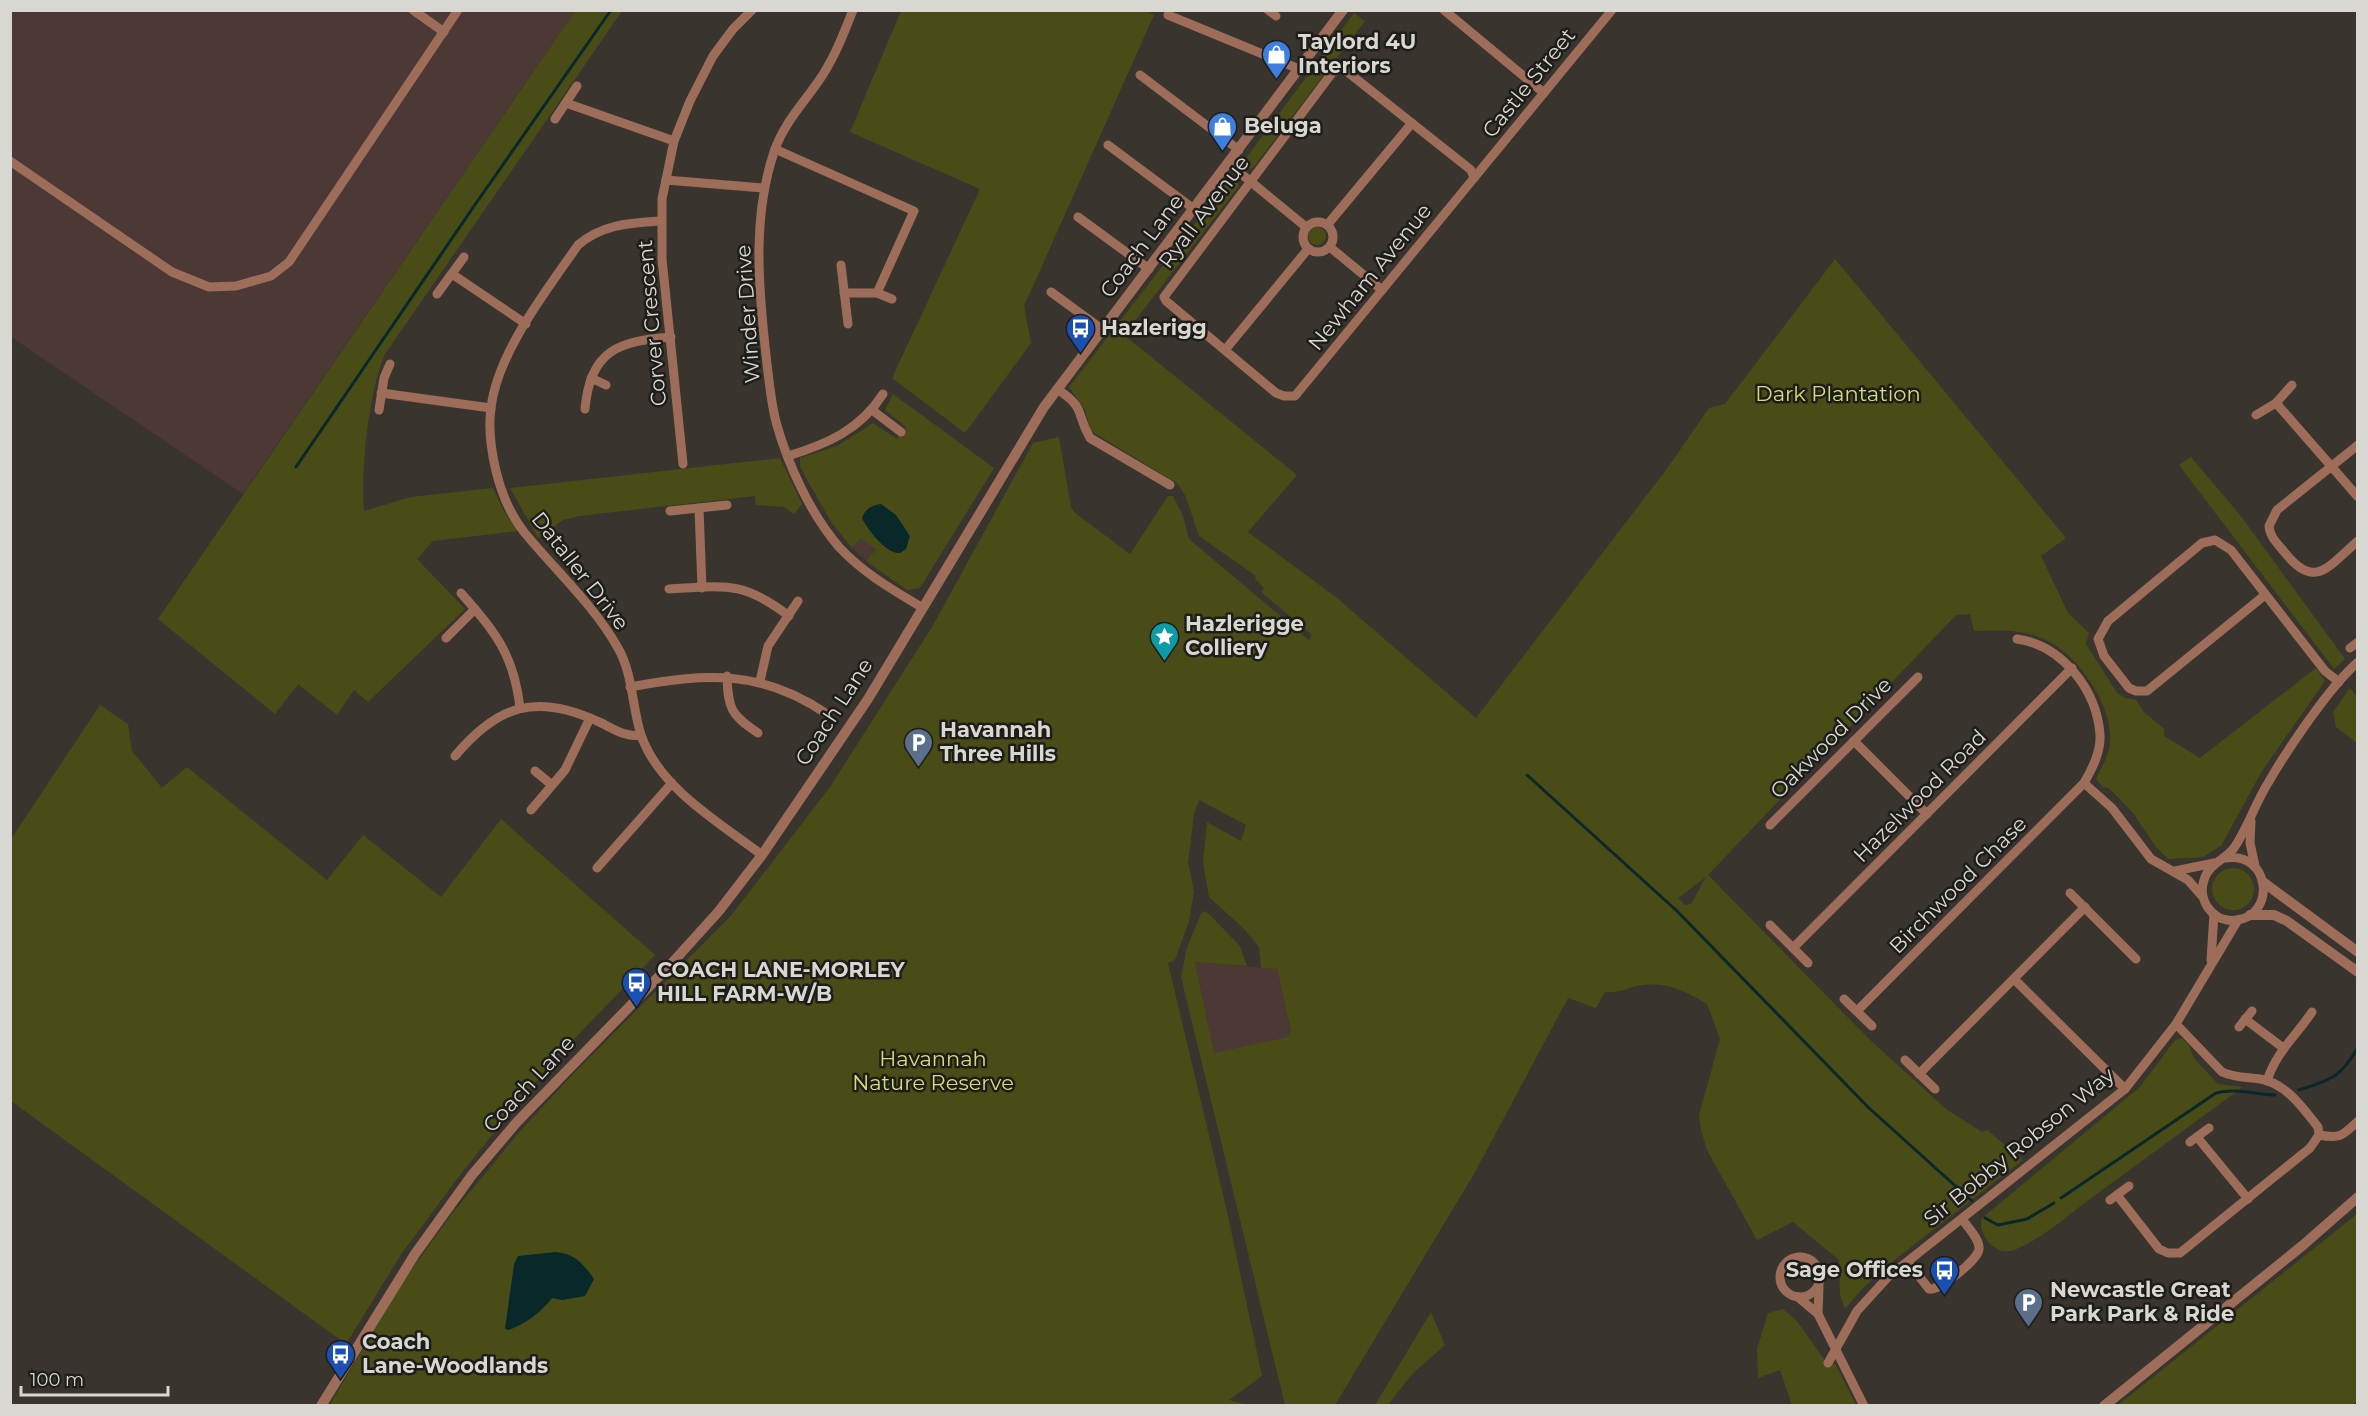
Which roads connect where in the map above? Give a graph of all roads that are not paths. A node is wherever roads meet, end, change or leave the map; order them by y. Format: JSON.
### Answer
{"nodes":[{"id":1,"x":413,"y":10,"type":"edge"},
{"id":2,"x":458,"y":10,"type":"edge"},
{"id":3,"x":853,"y":10,"type":"edge"},
{"id":4,"x":1444,"y":10,"type":"edge"},
{"id":5,"x":1612,"y":10,"type":"edge"},
{"id":6,"x":751,"y":11,"type":"edge"},
{"id":7,"x":1339,"y":12,"type":"edge"},
{"id":8,"x":1168,"y":15,"type":"dead end"},
{"id":9,"x":444,"y":32,"type":"junction"},
{"id":10,"x":1299,"y":69,"type":"junction"},
{"id":11,"x":1140,"y":75,"type":"dead end"},
{"id":12,"x":577,"y":86,"type":"dead end"},
{"id":13,"x":1544,"y":93,"type":"junction"},
{"id":14,"x":566,"y":103,"type":"junction"},
{"id":15,"x":555,"y":119,"type":"dead end"},
{"id":16,"x":1412,"y":123,"type":"junction"},
{"id":17,"x":674,"y":141,"type":"junction"},
{"id":18,"x":1108,"y":145,"type":"dead end"},
{"id":19,"x":775,"y":149,"type":"junction"},
{"id":20,"x":1239,"y":150,"type":"junction"},
{"id":21,"x":10,"y":161,"type":"edge"},
{"id":22,"x":1228,"y":164,"type":"junction"},
{"id":23,"x":1472,"y":174,"type":"junction"},
{"id":24,"x":666,"y":180,"type":"junction"},
{"id":25,"x":1250,"y":181,"type":"junction"},
{"id":26,"x":763,"y":188,"type":"junction"},
{"id":27,"x":1194,"y":209,"type":"junction"},
{"id":28,"x":1078,"y":217,"type":"dead end"},
{"id":29,"x":660,"y":221,"type":"junction"},
{"id":30,"x":1328,"y":224,"type":"junction"},
{"id":31,"x":1306,"y":227,"type":"junction"},
{"id":32,"x":1330,"y":248,"type":"junction"},
{"id":33,"x":1308,"y":249,"type":"junction"},
{"id":34,"x":464,"y":256,"type":"dead end"},
{"id":35,"x":841,"y":265,"type":"dead end"},
{"id":36,"x":1149,"y":269,"type":"junction"},
{"id":37,"x":452,"y":274,"type":"junction"},
{"id":38,"x":1382,"y":290,"type":"junction"},
{"id":39,"x":877,"y":292,"type":"junction"},
{"id":40,"x":1051,"y":292,"type":"dead end"},
{"id":41,"x":844,"y":293,"type":"junction"},
{"id":42,"x":437,"y":294,"type":"dead end"},
{"id":43,"x":892,"y":299,"type":"dead end"},
{"id":44,"x":526,"y":324,"type":"junction"},
{"id":45,"x":848,"y":324,"type":"dead end"},
{"id":46,"x":1102,"y":330,"type":"junction"},
{"id":47,"x":671,"y":337,"type":"junction"},
{"id":48,"x":1225,"y":350,"type":"junction"},
{"id":49,"x":390,"y":364,"type":"dead end"},
{"id":50,"x":591,"y":378,"type":"junction"},
{"id":51,"x":606,"y":385,"type":"dead end"},
{"id":52,"x":2292,"y":385,"type":"dead end"},
{"id":53,"x":1057,"y":389,"type":"junction"},
{"id":54,"x":381,"y":393,"type":"junction"},
{"id":55,"x":883,"y":394,"type":"dead end"},
{"id":56,"x":2276,"y":403,"type":"junction"},
{"id":57,"x":491,"y":408,"type":"junction"},
{"id":58,"x":585,"y":409,"type":"dead end"},
{"id":59,"x":379,"y":410,"type":"dead end"},
{"id":60,"x":872,"y":411,"type":"junction"},
{"id":61,"x":2256,"y":415,"type":"dead end"},
{"id":62,"x":901,"y":432,"type":"dead end"},
{"id":63,"x":2356,"y":449,"type":"edge"},
{"id":64,"x":788,"y":456,"type":"junction"},
{"id":65,"x":683,"y":464,"type":"dead end"},
{"id":66,"x":2331,"y":466,"type":"junction"},
{"id":67,"x":1170,"y":486,"type":"dead end"},
{"id":68,"x":2358,"y":497,"type":"edge"},
{"id":69,"x":727,"y":505,"type":"dead end"},
{"id":70,"x":699,"y":508,"type":"junction"},
{"id":71,"x":670,"y":511,"type":"dead end"},
{"id":72,"x":2358,"y":541,"type":"edge"},
{"id":73,"x":702,"y":588,"type":"junction"},
{"id":74,"x":669,"y":590,"type":"dead end"},
{"id":75,"x":461,"y":593,"type":"dead end"},
{"id":76,"x":2265,"y":595,"type":"junction"},
{"id":77,"x":798,"y":601,"type":"dead end"},
{"id":78,"x":475,"y":609,"type":"junction"},
{"id":79,"x":923,"y":609,"type":"junction"},
{"id":80,"x":789,"y":616,"type":"junction"},
{"id":81,"x":446,"y":638,"type":"dead end"},
{"id":82,"x":2017,"y":639,"type":"dead end"},
{"id":83,"x":2358,"y":662,"type":"edge"},
{"id":84,"x":2072,"y":668,"type":"junction"},
{"id":85,"x":728,"y":676,"type":"junction"},
{"id":86,"x":1918,"y":677,"type":"dead end"},
{"id":87,"x":760,"y":681,"type":"junction"},
{"id":88,"x":2339,"y":682,"type":"junction"},
{"id":89,"x":630,"y":687,"type":"junction"},
{"id":90,"x":520,"y":708,"type":"junction"},
{"id":91,"x":827,"y":714,"type":"dead end"},
{"id":92,"x":590,"y":718,"type":"junction"},
{"id":93,"x":758,"y":733,"type":"dead end"},
{"id":94,"x":641,"y":735,"type":"junction"},
{"id":95,"x":1854,"y":741,"type":"junction"},
{"id":96,"x":455,"y":756,"type":"dead end"},
{"id":97,"x":535,"y":771,"type":"dead end"},
{"id":98,"x":672,"y":783,"type":"junction"},
{"id":99,"x":2084,"y":783,"type":"junction"},
{"id":100,"x":552,"y":785,"type":"junction"},
{"id":101,"x":531,"y":810,"type":"dead end"},
{"id":102,"x":1928,"y":814,"type":"junction"},
{"id":103,"x":2252,"y":816,"type":"junction"},
{"id":104,"x":1770,"y":825,"type":"dead end"},
{"id":105,"x":762,"y":855,"type":"junction"},
{"id":106,"x":2226,"y":858,"type":"junction"},
{"id":107,"x":2215,"y":863,"type":"junction"},
{"id":108,"x":2255,"y":866,"type":"junction"},
{"id":109,"x":597,"y":868,"type":"dead end"},
{"id":110,"x":2175,"y":871,"type":"junction"},
{"id":111,"x":2263,"y":882,"type":"junction"},
{"id":112,"x":2070,"y":892,"type":"dead end"},
{"id":113,"x":2202,"y":896,"type":"junction"},
{"id":114,"x":2085,"y":907,"type":"junction"},
{"id":115,"x":2214,"y":914,"type":"junction"},
{"id":116,"x":2250,"y":915,"type":"junction"},
{"id":117,"x":2238,"y":920,"type":"junction"},
{"id":118,"x":1770,"y":925,"type":"dead end"},
{"id":119,"x":1793,"y":948,"type":"junction"},
{"id":120,"x":2358,"y":951,"type":"edge"},
{"id":121,"x":2136,"y":958,"type":"dead end"},
{"id":122,"x":2211,"y":962,"type":"junction"},
{"id":123,"x":1808,"y":963,"type":"dead end"},
{"id":124,"x":2358,"y":972,"type":"edge"},
{"id":125,"x":2014,"y":979,"type":"junction"},
{"id":126,"x":1844,"y":999,"type":"dead end"},
{"id":127,"x":1857,"y":1011,"type":"junction"},
{"id":128,"x":2312,"y":1012,"type":"dead end"},
{"id":129,"x":2245,"y":1019,"type":"dead end"},
{"id":130,"x":2176,"y":1024,"type":"junction"},
{"id":131,"x":1872,"y":1026,"type":"dead end"},
{"id":132,"x":2282,"y":1047,"type":"junction"},
{"id":133,"x":1905,"y":1060,"type":"dead end"},
{"id":134,"x":1919,"y":1074,"type":"junction"},
{"id":135,"x":2267,"y":1081,"type":"junction"},
{"id":136,"x":1935,"y":1089,"type":"dead end"},
{"id":137,"x":2125,"y":1089,"type":"junction"},
{"id":138,"x":2358,"y":1122,"type":"edge"},
{"id":139,"x":2209,"y":1128,"type":"dead end"},
{"id":140,"x":2319,"y":1135,"type":"junction"},
{"id":141,"x":2129,"y":1186,"type":"dead end"},
{"id":142,"x":2358,"y":1197,"type":"edge"},
{"id":143,"x":2248,"y":1199,"type":"junction"},
{"id":144,"x":1962,"y":1220,"type":"junction"},
{"id":145,"x":1908,"y":1262,"type":"junction"},
{"id":146,"x":1819,"y":1284,"type":"junction"},
{"id":147,"x":1798,"y":1297,"type":"junction"},
{"id":148,"x":1818,"y":1314,"type":"junction"},
{"id":149,"x":1836,"y":1347,"type":"junction"},
{"id":150,"x":1828,"y":1363,"type":"dead end"},
{"id":151,"x":321,"y":1406,"type":"edge"},
{"id":152,"x":1864,"y":1406,"type":"edge"},
{"id":153,"x":2104,"y":1406,"type":"edge"}],
"edges":[{"from":1,"to":9,"type":"street"},
{"from":2,"to":9,"type":"street"},
{"from":3,"to":19,"type":"street","name":"Winder Drive"},
{"from":4,"to":13,"type":"street"},
{"from":5,"to":13,"type":"street","name":"Castle Street"},
{"from":6,"to":17,"type":"street","name":"Corver Crescent"},
{"from":7,"to":10,"type":"street","name":"Coach Lane"},
{"from":8,"to":10,"type":"street"},
{"from":9,"to":21,"type":"street"},
{"from":10,"to":20,"type":"street","name":"Coach Lane"},
{"from":11,"to":20,"type":"street"},
{"from":12,"to":14,"type":"street"},
{"from":13,"to":23,"type":"street","name":"Castle Street"},
{"from":14,"to":15,"type":"street"},
{"from":14,"to":17,"type":"street"},
{"from":16,"to":23,"type":"street"},
{"from":16,"to":25,"type":"street","name":"Ryall Avenue"},
{"from":16,"to":30,"type":"street"},
{"from":17,"to":24,"type":"street","name":"Corver Crescent"},
{"from":18,"to":27,"type":"street"},
{"from":19,"to":26,"type":"street","name":"Winder Drive"},
{"from":19,"to":39,"type":"street"},
{"from":20,"to":22,"type":"street","name":"Coach Lane"},
{"from":22,"to":25,"type":"street"},
{"from":22,"to":27,"type":"street","name":"Coach Lane"},
{"from":23,"to":38,"type":"street","name":"Newham Avenue"},
{"from":24,"to":26,"type":"street"},
{"from":24,"to":29,"type":"street","name":"Corver Crescent"},
{"from":25,"to":31,"type":"street"},
{"from":25,"to":48,"type":"street","name":"Ryall Avenue"},
{"from":26,"to":64,"type":"street","name":"Winder Drive"},
{"from":27,"to":36,"type":"street","name":"Coach Lane"},
{"from":28,"to":36,"type":"street"},
{"from":29,"to":44,"type":"street","name":"Dataller Drive"},
{"from":29,"to":47,"type":"street","name":"Corver Crescent"},
{"from":30,"to":31,"type":"street"},
{"from":30,"to":32,"type":"street"},
{"from":31,"to":33,"type":"street"},
{"from":32,"to":33,"type":"street"},
{"from":32,"to":38,"type":"street"},
{"from":33,"to":48,"type":"street"},
{"from":34,"to":37,"type":"street"},
{"from":35,"to":41,"type":"street"},
{"from":36,"to":46,"type":"street","name":"Coach Lane"},
{"from":37,"to":42,"type":"street"},
{"from":37,"to":44,"type":"street"},
{"from":38,"to":48,"type":"street","name":"Newham Avenue"},
{"from":39,"to":41,"type":"street"},
{"from":39,"to":43,"type":"street"},
{"from":40,"to":46,"type":"street"},
{"from":41,"to":45,"type":"street"},
{"from":44,"to":57,"type":"street","name":"Dataller Drive"},
{"from":46,"to":53,"type":"street","name":"Coach Lane"},
{"from":47,"to":50,"type":"street"},
{"from":47,"to":65,"type":"street","name":"Corver Crescent"},
{"from":49,"to":54,"type":"street"},
{"from":50,"to":51,"type":"street"},
{"from":50,"to":58,"type":"street"},
{"from":52,"to":56,"type":"street"},
{"from":53,"to":67,"type":"street"},
{"from":53,"to":79,"type":"street","name":"Coach Lane"},
{"from":54,"to":57,"type":"street"},
{"from":54,"to":59,"type":"street"},
{"from":55,"to":60,"type":"street"},
{"from":56,"to":61,"type":"street"},
{"from":56,"to":66,"type":"street"},
{"from":57,"to":89,"type":"street","name":"Dataller Drive"},
{"from":60,"to":62,"type":"street"},
{"from":60,"to":64,"type":"street"},
{"from":63,"to":66,"type":"street"},
{"from":64,"to":79,"type":"street","name":"Winder Drive"},
{"from":66,"to":68,"type":"street"},
{"from":66,"to":72,"type":"street"},
{"from":69,"to":70,"type":"street"},
{"from":70,"to":71,"type":"street"},
{"from":70,"to":73,"type":"street"},
{"from":73,"to":74,"type":"street"},
{"from":73,"to":80,"type":"street"},
{"from":75,"to":78,"type":"street"},
{"from":76,"to":76,"type":"street"},
{"from":76,"to":88,"type":"street"},
{"from":77,"to":80,"type":"street"},
{"from":78,"to":81,"type":"street"},
{"from":78,"to":90,"type":"street"},
{"from":79,"to":105,"type":"street","name":"Coach Lane"},
{"from":80,"to":87,"type":"street"},
{"from":82,"to":84,"type":"street"},
{"from":83,"to":88,"type":"street"},
{"from":84,"to":99,"type":"street"},
{"from":84,"to":102,"type":"street","name":"Hazelwood Road"},
{"from":85,"to":87,"type":"street"},
{"from":85,"to":89,"type":"street"},
{"from":85,"to":93,"type":"street"},
{"from":86,"to":95,"type":"street","name":"Oakwood Drive"},
{"from":87,"to":91,"type":"street"},
{"from":88,"to":103,"type":"street"},
{"from":89,"to":94,"type":"street","name":"Dataller Drive"},
{"from":90,"to":92,"type":"street"},
{"from":90,"to":96,"type":"street"},
{"from":92,"to":94,"type":"street"},
{"from":92,"to":100,"type":"street"},
{"from":94,"to":98,"type":"street","name":"Dataller Drive"},
{"from":95,"to":102,"type":"street"},
{"from":95,"to":104,"type":"street","name":"Oakwood Drive"},
{"from":97,"to":100,"type":"street"},
{"from":98,"to":105,"type":"street","name":"Dataller Drive"},
{"from":98,"to":109,"type":"street"},
{"from":99,"to":110,"type":"street"},
{"from":99,"to":127,"type":"street","name":"Birchwood Chase"},
{"from":100,"to":101,"type":"street"},
{"from":102,"to":119,"type":"street","name":"Hazelwood Road"},
{"from":103,"to":106,"type":"street"},
{"from":103,"to":108,"type":"street"},
{"from":105,"to":151,"type":"street","name":"Coach Lane"},
{"from":106,"to":107,"type":"street"},
{"from":106,"to":108,"type":"street"},
{"from":107,"to":110,"type":"street"},
{"from":107,"to":113,"type":"street"},
{"from":108,"to":111,"type":"street"},
{"from":110,"to":113,"type":"street"},
{"from":111,"to":116,"type":"street"},
{"from":111,"to":120,"type":"street"},
{"from":112,"to":114,"type":"street"},
{"from":113,"to":115,"type":"street"},
{"from":114,"to":121,"type":"street"},
{"from":114,"to":125,"type":"street"},
{"from":115,"to":117,"type":"street"},
{"from":115,"to":122,"type":"street","name":"Sir Bobby Robson Way"},
{"from":116,"to":117,"type":"street"},
{"from":116,"to":124,"type":"street"},
{"from":117,"to":122,"type":"street","name":"Sir Bobby Robson Way"},
{"from":118,"to":119,"type":"street"},
{"from":119,"to":123,"type":"street"},
{"from":122,"to":130,"type":"street","name":"Sir Bobby Robson Way"},
{"from":125,"to":134,"type":"street"},
{"from":125,"to":137,"type":"street"},
{"from":126,"to":127,"type":"street"},
{"from":127,"to":131,"type":"street"},
{"from":128,"to":132,"type":"street"},
{"from":129,"to":132,"type":"street"},
{"from":130,"to":135,"type":"street"},
{"from":130,"to":137,"type":"street","name":"Sir Bobby Robson Way"},
{"from":132,"to":135,"type":"street"},
{"from":133,"to":134,"type":"street"},
{"from":134,"to":136,"type":"street"},
{"from":135,"to":140,"type":"street"},
{"from":137,"to":144,"type":"street","name":"Sir Bobby Robson Way"},
{"from":138,"to":140,"type":"street"},
{"from":139,"to":143,"type":"street"},
{"from":140,"to":143,"type":"street"},
{"from":141,"to":143,"type":"street"},
{"from":142,"to":153,"type":"street"},
{"from":144,"to":145,"type":"street","name":"Sir Bobby Robson Way"},
{"from":144,"to":145,"type":"street"},
{"from":145,"to":149,"type":"street","name":"Sir Bobby Robson Way"},
{"from":146,"to":147,"type":"street"},
{"from":146,"to":147,"type":"street"},
{"from":146,"to":148,"type":"street"},
{"from":147,"to":148,"type":"street"},
{"from":148,"to":149,"type":"street"},
{"from":149,"to":150,"type":"street","name":"Sir Bobby Robson Way"},
{"from":149,"to":152,"type":"street"}]}
